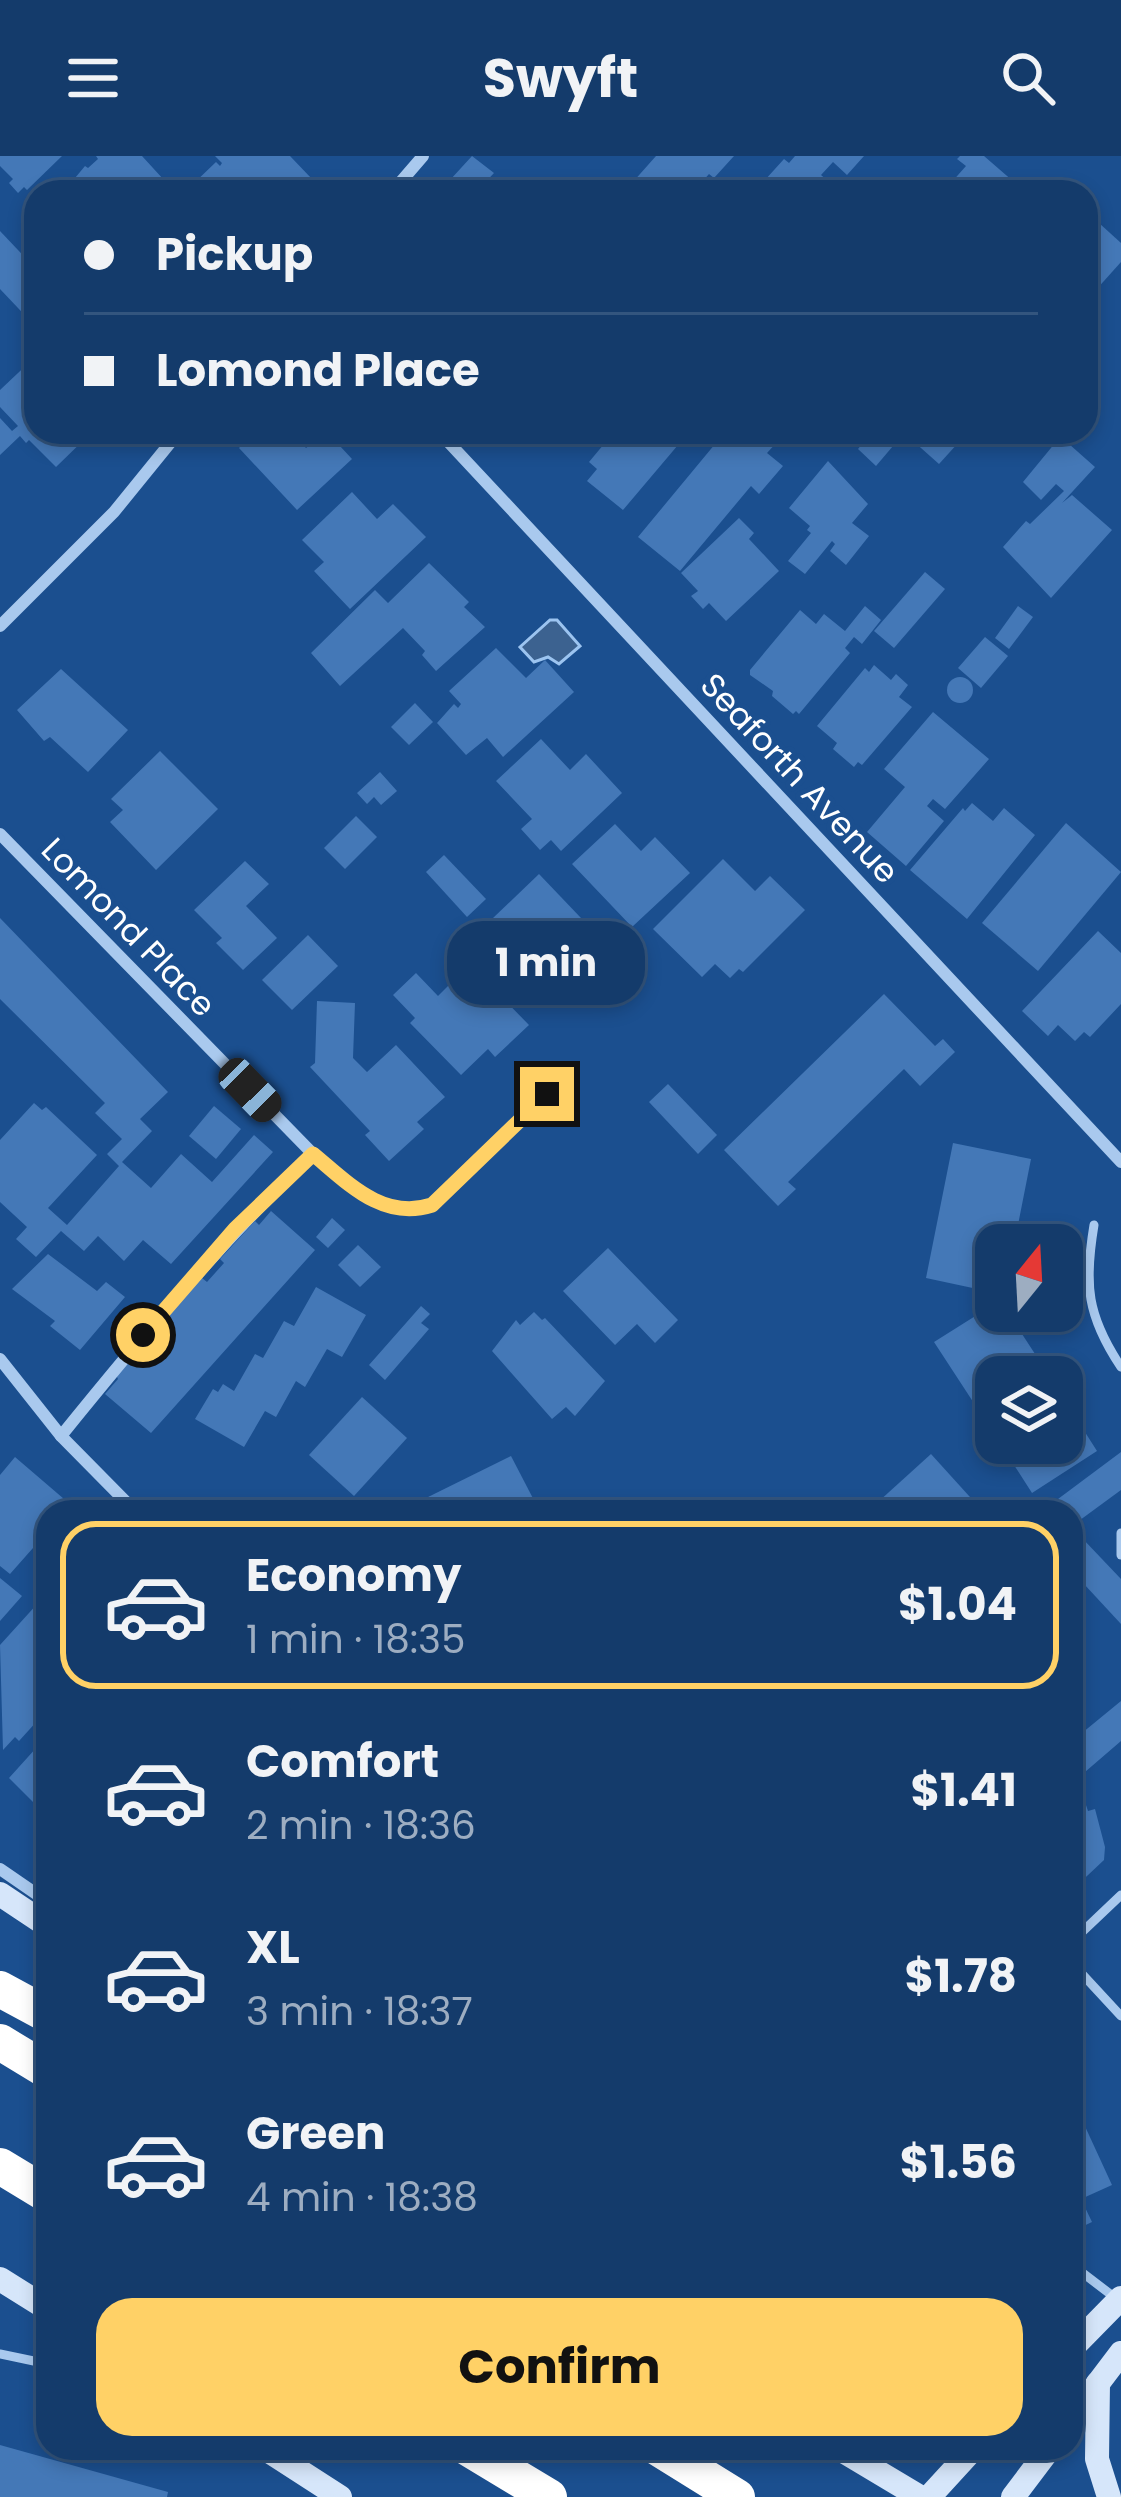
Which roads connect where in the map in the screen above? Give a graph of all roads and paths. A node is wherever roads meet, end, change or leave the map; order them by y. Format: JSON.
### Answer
{"nodes":[{"id":1,"x":423,"y":156,"type":"edge"},
{"id":2,"x":402,"y":180,"type":"edge"},
{"id":3,"x":169,"y":444,"type":"edge"},
{"id":4,"x":450,"y":444,"type":"edge"},
{"id":5,"x":0,"y":626,"type":"edge"},
{"id":6,"x":0,"y":834,"type":"edge"},
{"id":7,"x":547,"y":1094,"type":"dead end"},
{"id":8,"x":313,"y":1154,"type":"junction"},
{"id":9,"x":1121,"y":1162,"type":"edge"},
{"id":10,"x":1094,"y":1226,"type":"dead end"},
{"id":11,"x":0,"y":1359,"type":"edge"},
{"id":12,"x":1121,"y":1367,"type":"edge"},
{"id":13,"x":61,"y":1436,"type":"junction"},
{"id":14,"x":124,"y":1500,"type":"edge"},
{"id":15,"x":1121,"y":1533,"type":"edge"},
{"id":16,"x":1121,"y":1555,"type":"edge"},
{"id":17,"x":0,"y":1869,"type":"edge"},
{"id":18,"x":0,"y":1894,"type":"edge"},
{"id":19,"x":36,"y":1894,"type":"edge"},
{"id":20,"x":1121,"y":1895,"type":"edge"},
{"id":21,"x":36,"y":1918,"type":"edge"},
{"id":22,"x":1083,"y":1932,"type":"edge"},
{"id":23,"x":1083,"y":1975,"type":"edge"},
{"id":24,"x":0,"y":1989,"type":"edge"},
{"id":25,"x":36,"y":2008,"type":"edge"},
{"id":26,"x":1121,"y":2016,"type":"edge"},
{"id":27,"x":0,"y":2042,"type":"edge"},
{"id":28,"x":36,"y":2064,"type":"edge"},
{"id":29,"x":0,"y":2166,"type":"edge"},
{"id":30,"x":36,"y":2188,"type":"edge"},
{"id":31,"x":1083,"y":2273,"type":"edge"},
{"id":32,"x":0,"y":2278,"type":"edge"},
{"id":33,"x":1120,"y":2299,"type":"edge"},
{"id":34,"x":36,"y":2301,"type":"edge"},
{"id":35,"x":1083,"y":2337,"type":"edge"},
{"id":36,"x":1121,"y":2353,"type":"edge"},
{"id":37,"x":0,"y":2354,"type":"edge"},
{"id":38,"x":36,"y":2362,"type":"edge"},
{"id":39,"x":1098,"y":2383,"type":"junction"},
{"id":40,"x":1083,"y":2404,"type":"edge"},
{"id":41,"x":283,"y":2460,"type":"edge"},
{"id":42,"x":488,"y":2460,"type":"edge"},
{"id":43,"x":677,"y":2460,"type":"edge"},
{"id":44,"x":859,"y":2460,"type":"edge"},
{"id":45,"x":962,"y":2460,"type":"edge"},
{"id":46,"x":1041,"y":2460,"type":"edge"},
{"id":47,"x":340,"y":2497,"type":"edge"},
{"id":48,"x":550,"y":2497,"type":"edge"},
{"id":49,"x":737,"y":2497,"type":"edge"},
{"id":50,"x":925,"y":2497,"type":"edge"},
{"id":51,"x":1013,"y":2497,"type":"edge"},
{"id":52,"x":1108,"y":2497,"type":"edge"}],
"edges":[{"from":1,"to":2,"type":"street"},
{"from":3,"to":5,"type":"street"},
{"from":4,"to":9,"type":"street","name":"Seaforth Avenue"},
{"from":6,"to":8,"type":"street","name":"Lomond Place"},
{"from":7,"to":8,"type":"street","name":"Lomond Place"},
{"from":8,"to":13,"type":"street"},
{"from":10,"to":12,"type":"lane"},
{"from":11,"to":13,"type":"street"},
{"from":13,"to":14,"type":"street"},
{"from":15,"to":16,"type":"lane"},
{"from":17,"to":19,"type":"street"},
{"from":18,"to":21,"type":"main road"},
{"from":20,"to":22,"type":"lane"},
{"from":23,"to":26,"type":"lane"},
{"from":24,"to":25,"type":"highway"},
{"from":27,"to":28,"type":"highway"},
{"from":29,"to":30,"type":"highway"},
{"from":31,"to":33,"type":"lane"},
{"from":32,"to":34,"type":"main road"},
{"from":33,"to":35,"type":"main road"},
{"from":36,"to":39,"type":"main road"},
{"from":37,"to":38,"type":"lane"},
{"from":39,"to":40,"type":"main road"},
{"from":39,"to":52,"type":"main road"},
{"from":41,"to":47,"type":"main road"},
{"from":42,"to":48,"type":"highway"},
{"from":43,"to":49,"type":"highway"},
{"from":44,"to":50,"type":"main road"},
{"from":45,"to":50,"type":"main road"},
{"from":46,"to":51,"type":"main road"}]}
